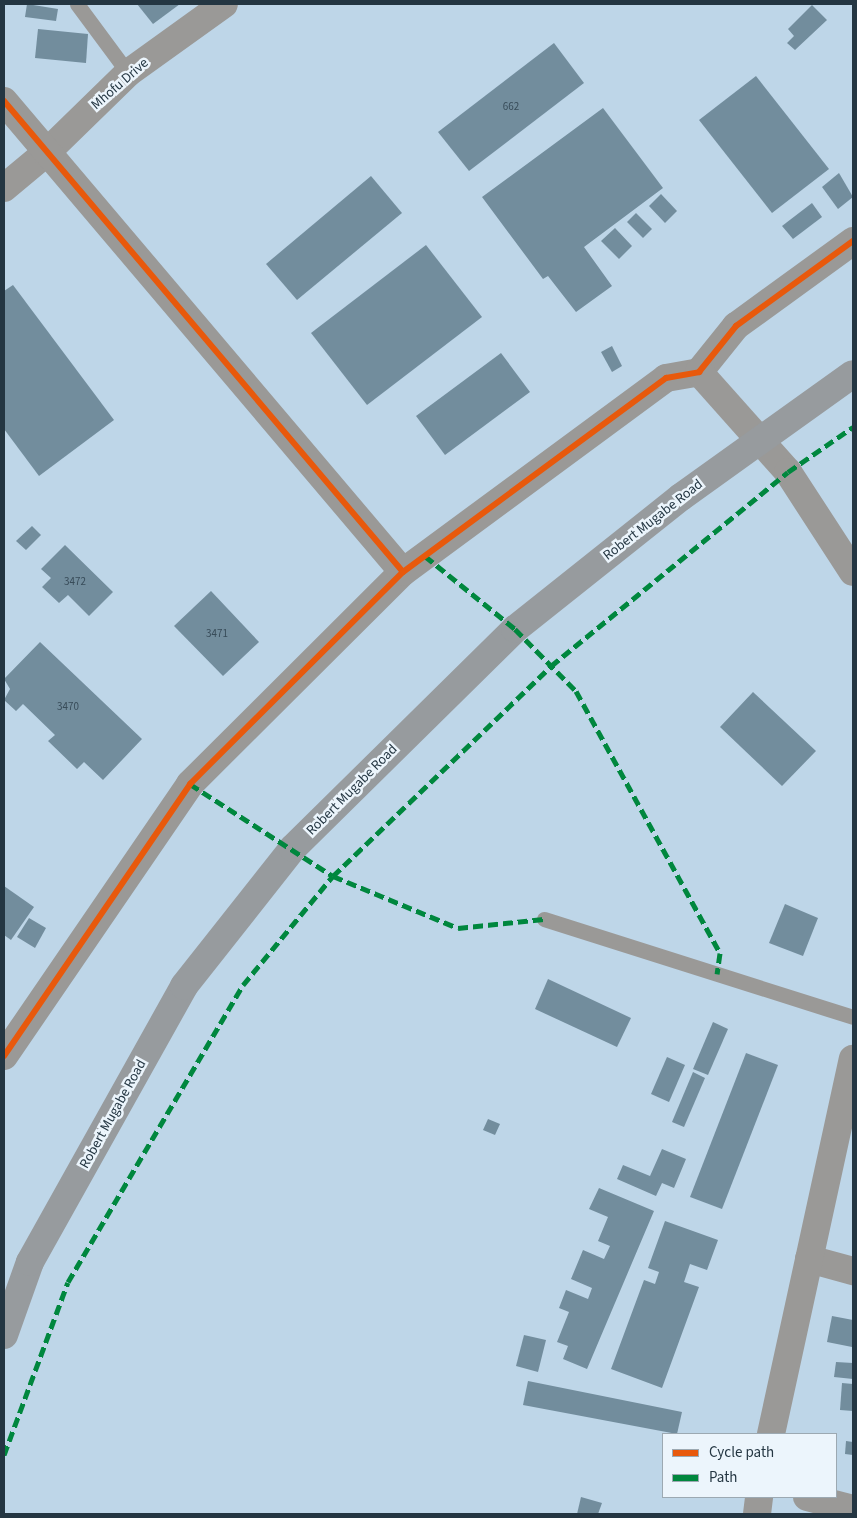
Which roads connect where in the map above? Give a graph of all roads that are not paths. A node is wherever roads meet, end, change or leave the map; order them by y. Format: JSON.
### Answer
{"nodes":[{"id":1,"x":77,"y":4,"type":"edge"},
{"id":2,"x":224,"y":4,"type":"edge"},
{"id":3,"x":128,"y":73,"type":"junction"},
{"id":4,"x":4,"y":101,"type":"edge"},
{"id":5,"x":46,"y":153,"type":"junction"},
{"id":6,"x":4,"y":188,"type":"edge"},
{"id":7,"x":853,"y":241,"type":"edge"},
{"id":8,"x":699,"y":372,"type":"junction"},
{"id":9,"x":853,"y":374,"type":"edge"},
{"id":10,"x":763,"y":440,"type":"junction"},
{"id":11,"x":403,"y":572,"type":"junction"},
{"id":12,"x":853,"y":572,"type":"edge"},
{"id":13,"x":544,"y":919,"type":"dead end"},
{"id":14,"x":853,"y":1018,"type":"edge"},
{"id":15,"x":4,"y":1056,"type":"edge"},
{"id":16,"x":853,"y":1060,"type":"edge"},
{"id":17,"x":809,"y":1259,"type":"junction"},
{"id":18,"x":853,"y":1271,"type":"edge"},
{"id":19,"x":4,"y":1336,"type":"edge"},
{"id":20,"x":771,"y":1433,"type":"edge"},
{"id":21,"x":759,"y":1498,"type":"edge"},
{"id":22,"x":811,"y":1498,"type":"edge"},
{"id":23,"x":853,"y":1509,"type":"edge"},
{"id":24,"x":757,"y":1514,"type":"edge"}],
"edges":[{"from":1,"to":3,"type":"lane"},
{"from":2,"to":3,"type":"street","name":"Mhofu Drive"},
{"from":3,"to":5,"type":"street","name":"Mhofu Drive"},
{"from":4,"to":5,"type":"street"},
{"from":5,"to":6,"type":"street","name":"Mhofu Drive"},
{"from":5,"to":11,"type":"street"},
{"from":7,"to":8,"type":"street"},
{"from":8,"to":10,"type":"street"},
{"from":8,"to":11,"type":"street"},
{"from":9,"to":10,"type":"main road","name":"Robert Mugabe Road"},
{"from":10,"to":12,"type":"street"},
{"from":10,"to":19,"type":"main road","name":"Robert Mugabe Road"},
{"from":11,"to":15,"type":"street"},
{"from":13,"to":14,"type":"lane"},
{"from":16,"to":17,"type":"street"},
{"from":17,"to":18,"type":"street"},
{"from":17,"to":20,"type":"street"},
{"from":21,"to":24,"type":"street"},
{"from":22,"to":23,"type":"street"}]}
